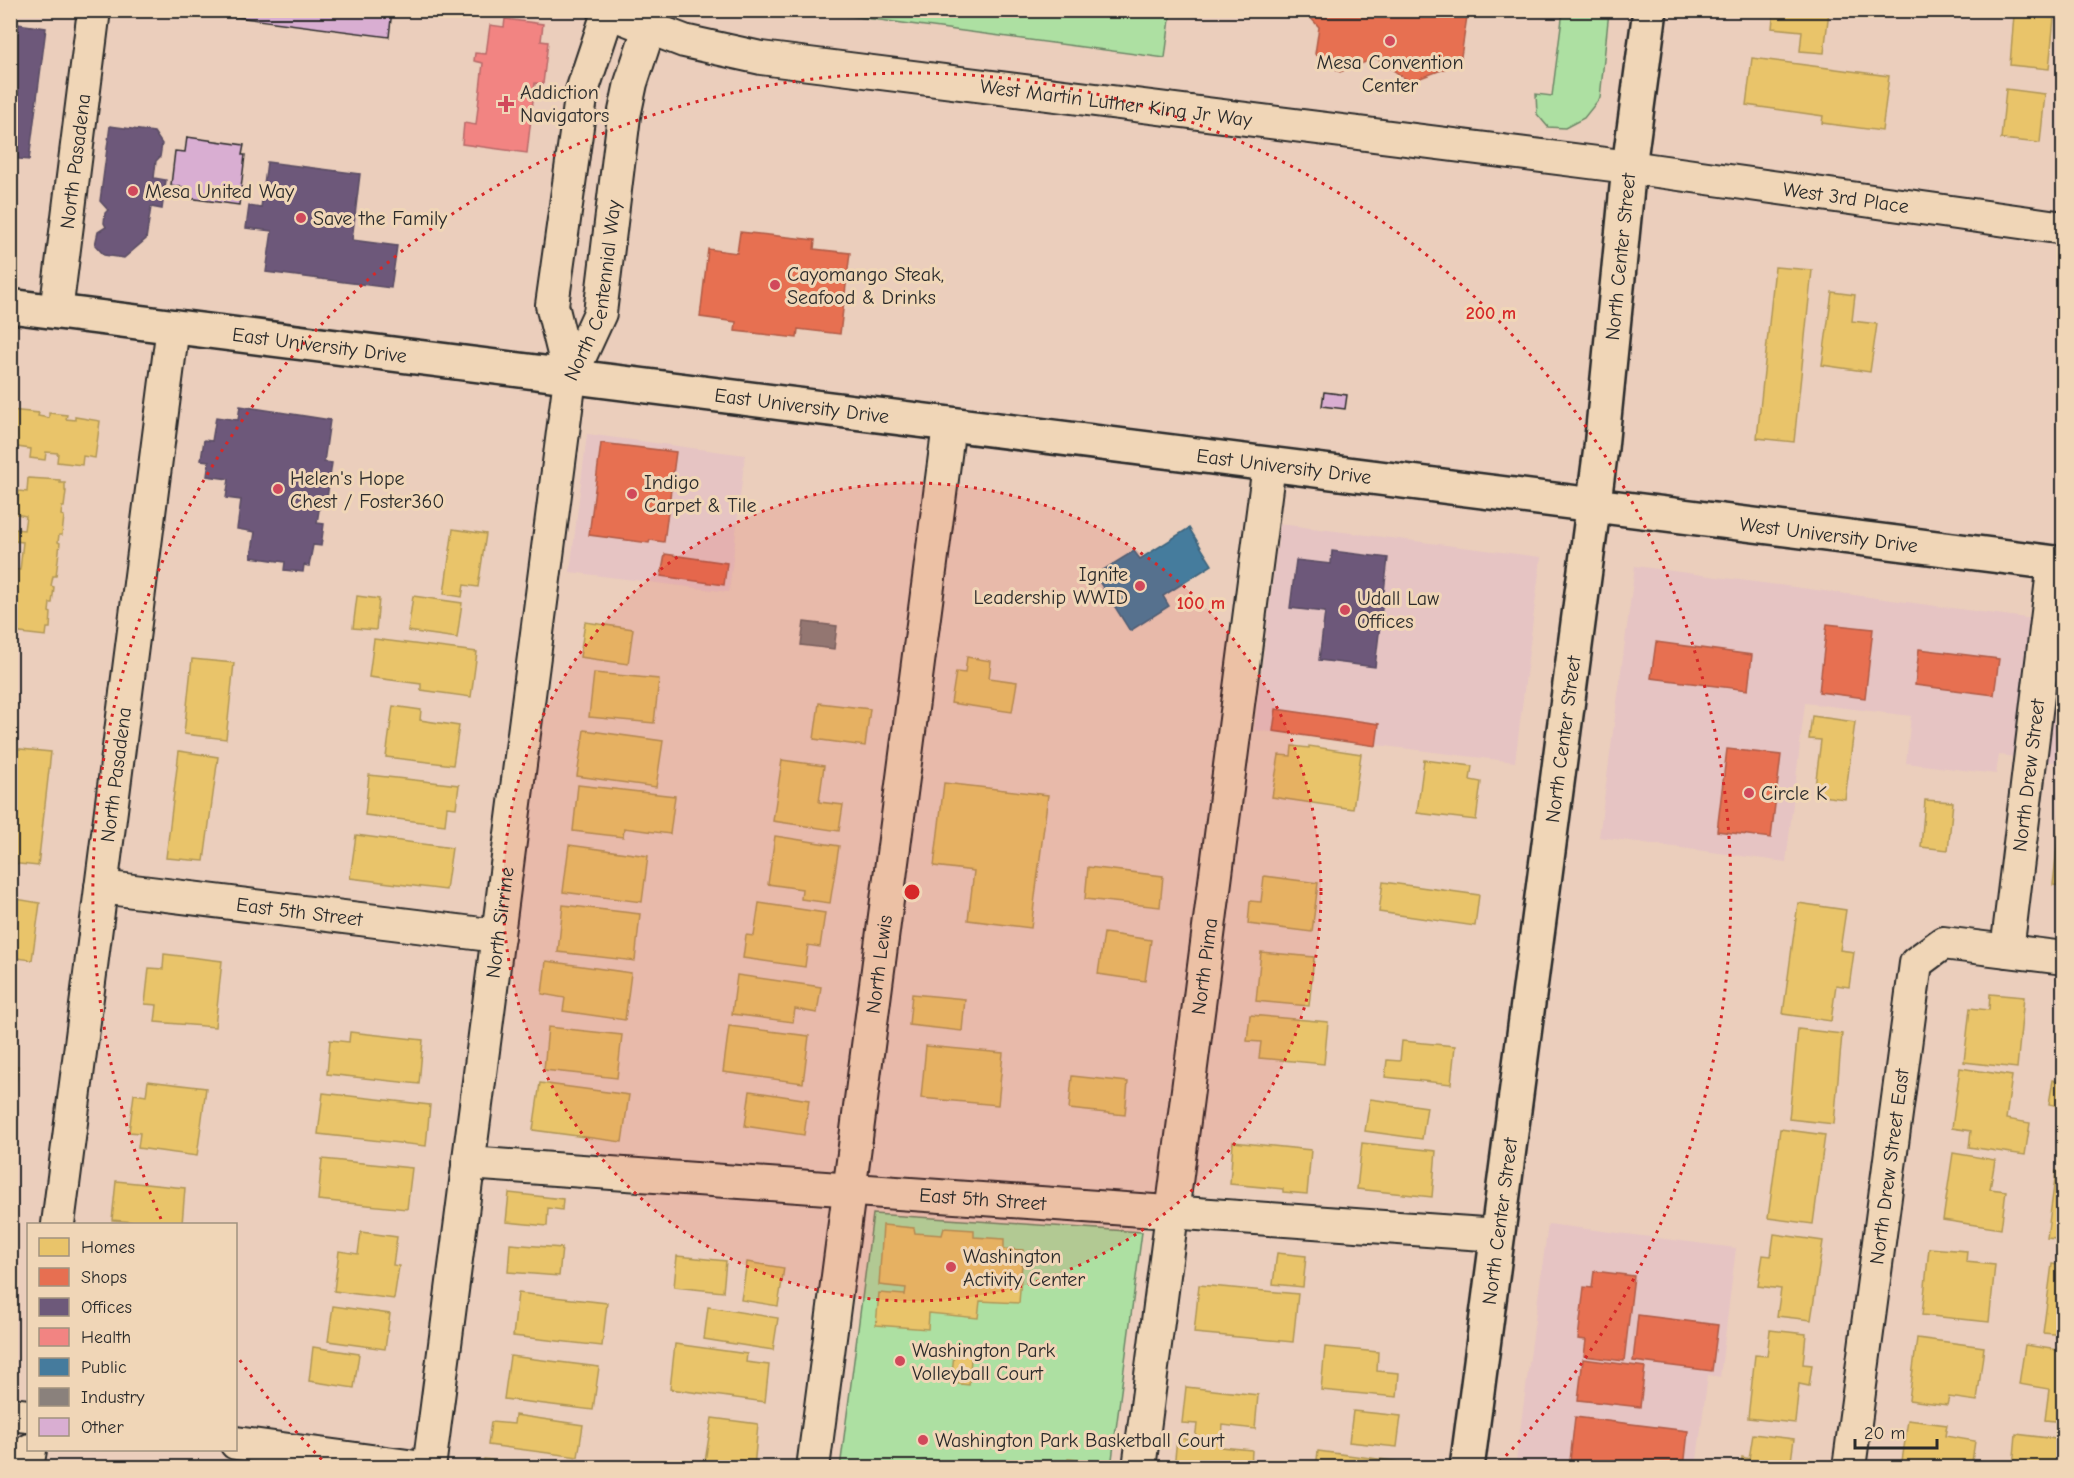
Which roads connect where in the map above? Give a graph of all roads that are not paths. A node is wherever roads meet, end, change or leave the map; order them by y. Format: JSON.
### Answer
{"nodes":[{"id":1,"x":94,"y":10,"type":"edge"},
{"id":2,"x":1650,"y":10,"type":"edge"},
{"id":3,"x":608,"y":11,"type":"edge"},
{"id":4,"x":651,"y":19,"type":"edge"},
{"id":5,"x":1629,"y":167,"type":"junction"},
{"id":6,"x":2064,"y":228,"type":"edge"},
{"id":7,"x":10,"y":306,"type":"edge"},
{"id":8,"x":56,"y":312,"type":"junction"},
{"id":9,"x":173,"y":326,"type":"junction"},
{"id":10,"x":570,"y":378,"type":"junction"},
{"id":11,"x":949,"y":425,"type":"junction"},
{"id":12,"x":1269,"y":465,"type":"junction"},
{"id":13,"x":1594,"y":504,"type":"junction"},
{"id":14,"x":2059,"y":564,"type":"edge"},
{"id":15,"x":101,"y":887,"type":"junction"},
{"id":16,"x":498,"y":936,"type":"junction"},
{"id":17,"x":2007,"y":951,"type":"junction"},
{"id":18,"x":2064,"y":958,"type":"edge"},
{"id":19,"x":468,"y":1163,"type":"junction"},
{"id":20,"x":849,"y":1190,"type":"junction"},
{"id":21,"x":1172,"y":1211,"type":"junction"},
{"id":22,"x":58,"y":1223,"type":"edge"},
{"id":23,"x":1498,"y":1235,"type":"junction"},
{"id":24,"x":10,"y":1414,"type":"edge"},
{"id":25,"x":27,"y":1416,"type":"edge"},
{"id":26,"x":237,"y":1443,"type":"edge"},
{"id":27,"x":30,"y":1451,"type":"edge"},
{"id":28,"x":27,"y":1467,"type":"edge"},
{"id":29,"x":423,"y":1467,"type":"edge"},
{"id":30,"x":429,"y":1467,"type":"edge"},
{"id":31,"x":813,"y":1467,"type":"edge"},
{"id":32,"x":1139,"y":1467,"type":"edge"},
{"id":33,"x":1467,"y":1467,"type":"edge"},
{"id":34,"x":1849,"y":1467,"type":"edge"}],
"edges":[{"from":1,"to":8,"type":"street","name":"North Pasadena"},
{"from":2,"to":5,"type":"main road","name":"North Center Street"},
{"from":3,"to":4,"type":"street","name":"West Martin Luther King Jr Way"},
{"from":3,"to":10,"type":"street","name":"North Centennial Way"},
{"from":4,"to":5,"type":"street","name":"West Martin Luther King Jr Way"},
{"from":4,"to":10,"type":"street","name":"North Centennial Way"},
{"from":5,"to":6,"type":"street","name":"West 3rd Place"},
{"from":5,"to":13,"type":"main road","name":"North Center Street"},
{"from":7,"to":8,"type":"main road","name":"East University Drive"},
{"from":8,"to":9,"type":"main road","name":"East University Drive"},
{"from":9,"to":10,"type":"main road","name":"East University Drive"},
{"from":9,"to":15,"type":"street","name":"North Pasadena"},
{"from":10,"to":11,"type":"main road","name":"East University Drive"},
{"from":10,"to":16,"type":"street","name":"North Sirrine"},
{"from":11,"to":12,"type":"main road","name":"East University Drive"},
{"from":11,"to":20,"type":"street","name":"North Lewis"},
{"from":12,"to":13,"type":"main road","name":"East University Drive"},
{"from":12,"to":21,"type":"street","name":"North Pima"},
{"from":13,"to":14,"type":"main road","name":"West University Drive"},
{"from":13,"to":23,"type":"main road","name":"North Center Street"},
{"from":14,"to":17,"type":"street","name":"North Drew Street"},
{"from":15,"to":16,"type":"street","name":"East 5th Street"},
{"from":15,"to":22,"type":"street","name":"North Pasadena"},
{"from":16,"to":19,"type":"street","name":"North Sirrine"},
{"from":17,"to":18,"type":"street","name":"North Drew Street East"},
{"from":17,"to":34,"type":"street","name":"North Drew Street East"},
{"from":19,"to":20,"type":"street","name":"East 5th Street"},
{"from":19,"to":30,"type":"street","name":"North Sirrine"},
{"from":20,"to":21,"type":"street","name":"East 5th Street"},
{"from":20,"to":31,"type":"street","name":"North Lewis"},
{"from":21,"to":23,"type":"street","name":"East 5th Street"},
{"from":21,"to":32,"type":"street","name":"North Pima"},
{"from":23,"to":33,"type":"main road","name":"North Center Street"},
{"from":24,"to":25,"type":"street"},
{"from":26,"to":29,"type":"street"},
{"from":27,"to":28,"type":"street"}]}
